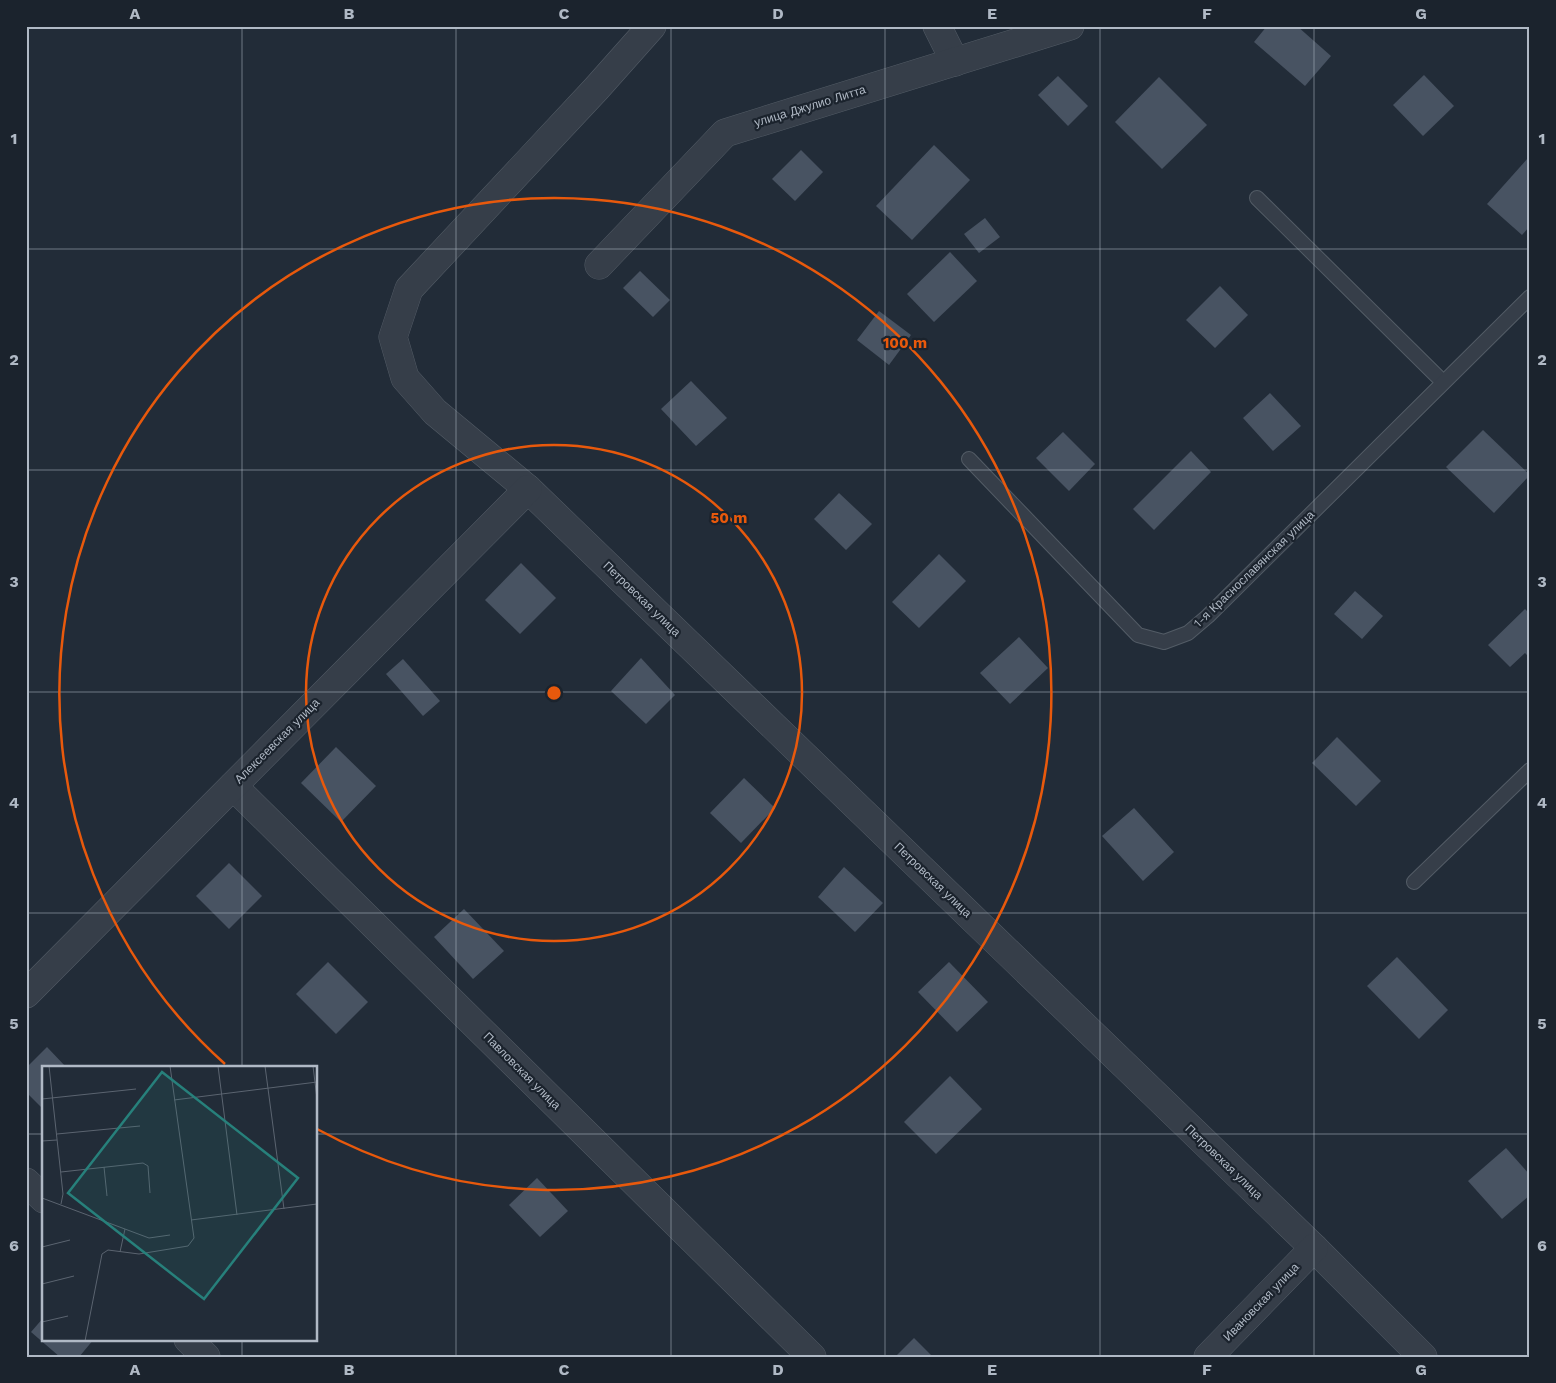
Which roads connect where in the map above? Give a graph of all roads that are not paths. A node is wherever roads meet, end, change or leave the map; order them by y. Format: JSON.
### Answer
{"nodes":[{"id":1,"x":652,"y":26,"type":"edge"},
{"id":2,"x":937,"y":26,"type":"edge"},
{"id":3,"x":1070,"y":26,"type":"edge"},
{"id":4,"x":955,"y":62,"type":"junction"},
{"id":5,"x":1257,"y":198,"type":"dead end"},
{"id":6,"x":599,"y":265,"type":"dead end"},
{"id":7,"x":1530,"y":297,"type":"edge"},
{"id":8,"x":1443,"y":382,"type":"junction"},
{"id":9,"x":969,"y":459,"type":"dead end"},
{"id":10,"x":528,"y":489,"type":"junction"},
{"id":11,"x":1530,"y":770,"type":"edge"},
{"id":12,"x":233,"y":786,"type":"junction"},
{"id":13,"x":1414,"y":882,"type":"dead end"},
{"id":14,"x":26,"y":994,"type":"edge"},
{"id":15,"x":26,"y":1182,"type":"edge"},
{"id":16,"x":42,"y":1197,"type":"edge"},
{"id":17,"x":1314,"y":1248,"type":"junction"},
{"id":18,"x":189,"y":1340,"type":"edge"},
{"id":19,"x":206,"y":1357,"type":"edge"},
{"id":20,"x":812,"y":1357,"type":"edge"},
{"id":21,"x":1208,"y":1357,"type":"edge"},
{"id":22,"x":1424,"y":1357,"type":"edge"}],
"edges":[{"from":1,"to":10,"type":"street","name":"Петровская улица"},
{"from":2,"to":4,"type":"street"},
{"from":3,"to":4,"type":"street","name":"улица Джулио Литта"},
{"from":4,"to":6,"type":"street","name":"улица Джулио Литта"},
{"from":5,"to":8,"type":"lane"},
{"from":7,"to":8,"type":"lane","name":"1-я Краснославянская улица"},
{"from":8,"to":9,"type":"lane","name":"1-я Краснославянская улица"},
{"from":10,"to":12,"type":"street","name":"Алексеевская улица"},
{"from":10,"to":17,"type":"street","name":"Петровская улица"},
{"from":11,"to":13,"type":"lane"},
{"from":12,"to":14,"type":"street","name":"Алексеевская улица"},
{"from":12,"to":20,"type":"street","name":"Павловская улица"},
{"from":15,"to":16,"type":"street"},
{"from":17,"to":21,"type":"street","name":"Ивановская улица"},
{"from":17,"to":22,"type":"street","name":"Петровская улица"},
{"from":18,"to":19,"type":"street"}]}
